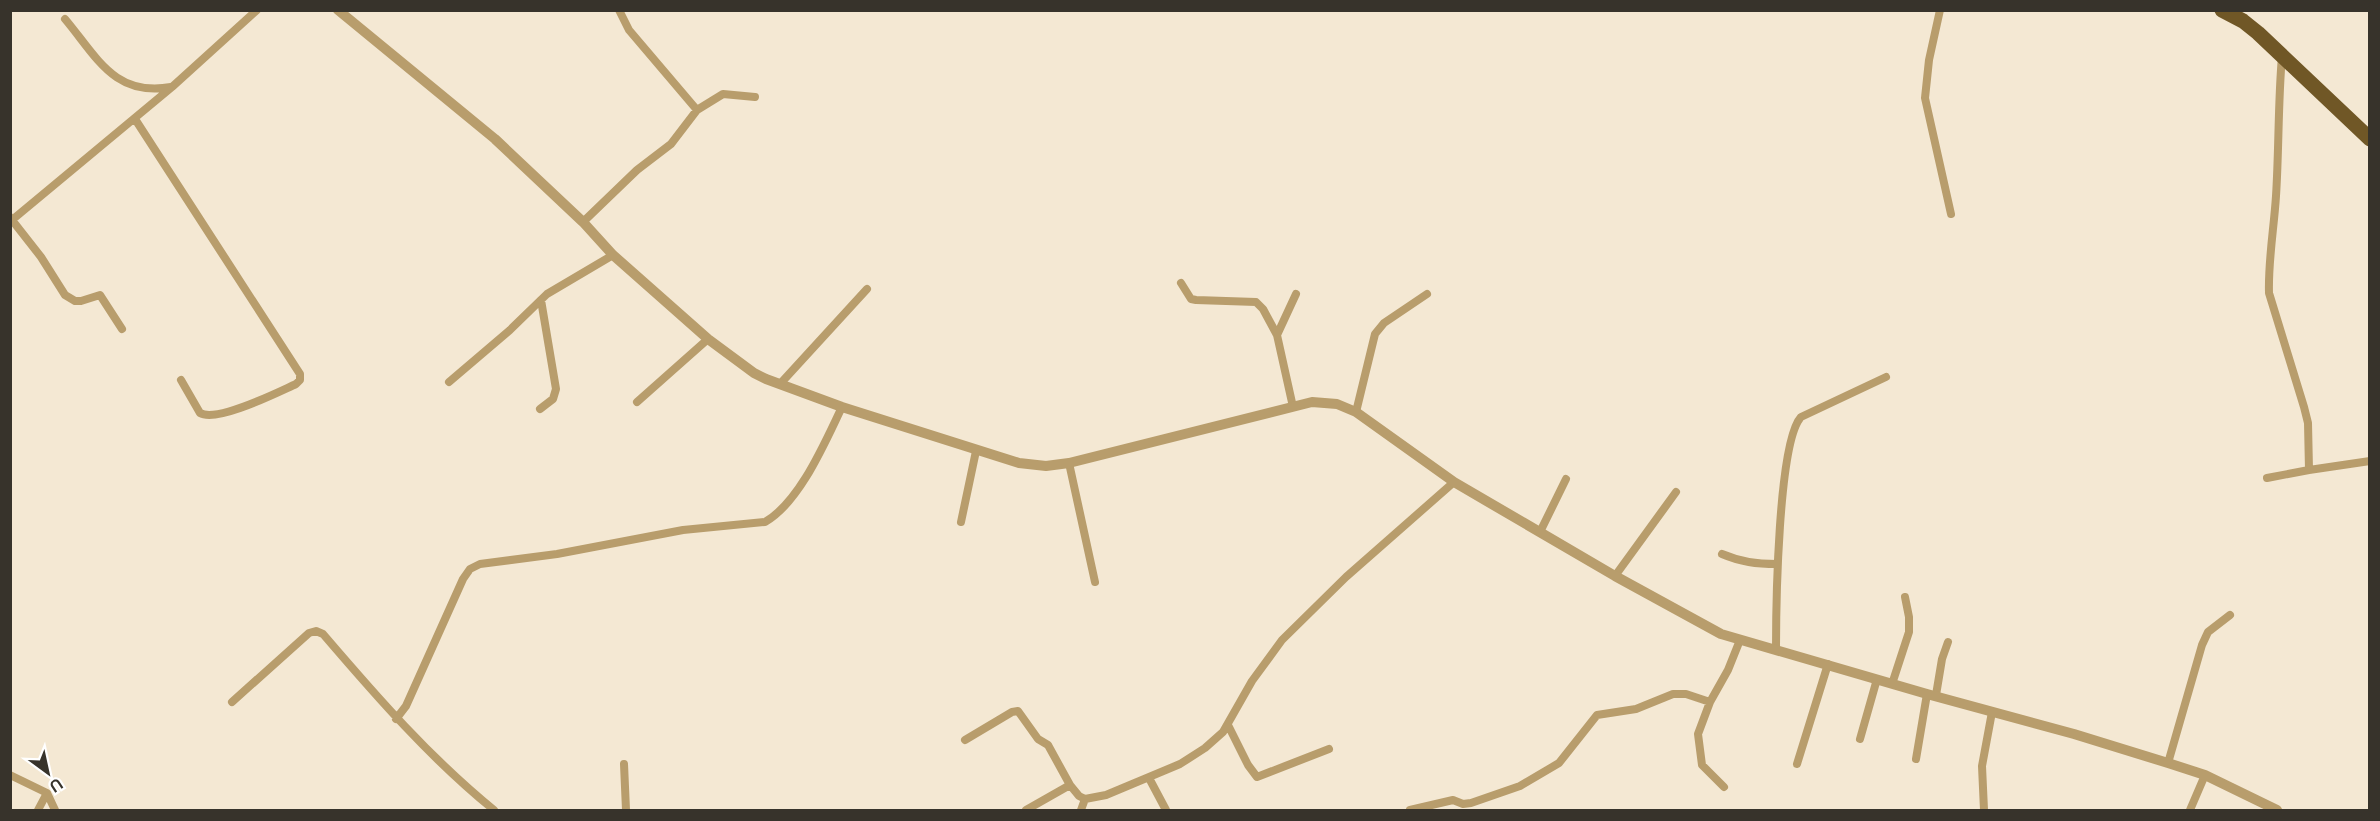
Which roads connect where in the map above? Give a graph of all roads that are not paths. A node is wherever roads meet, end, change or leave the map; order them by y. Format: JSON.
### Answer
{"nodes":[{"id":1,"x":258,"y":10,"type":"edge"},
{"id":2,"x":338,"y":10,"type":"edge"},
{"id":3,"x":619,"y":10,"type":"edge"},
{"id":4,"x":1940,"y":10,"type":"edge"},
{"id":5,"x":2222,"y":10,"type":"edge"},
{"id":6,"x":65,"y":19,"type":"dead end"},
{"id":7,"x":2282,"y":56,"type":"junction"},
{"id":8,"x":172,"y":87,"type":"junction"},
{"id":9,"x":755,"y":97,"type":"dead end"},
{"id":10,"x":697,"y":110,"type":"junction"},
{"id":11,"x":135,"y":119,"type":"junction"},
{"id":12,"x":2370,"y":139,"type":"edge"},
{"id":13,"x":1951,"y":214,"type":"dead end"},
{"id":14,"x":11,"y":219,"type":"edge"},
{"id":15,"x":583,"y":222,"type":"junction"},
{"id":16,"x":613,"y":255,"type":"junction"},
{"id":17,"x":1181,"y":283,"type":"dead end"},
{"id":18,"x":867,"y":289,"type":"dead end"},
{"id":19,"x":1296,"y":294,"type":"dead end"},
{"id":20,"x":1427,"y":294,"type":"dead end"},
{"id":21,"x":541,"y":300,"type":"junction"},
{"id":22,"x":122,"y":329,"type":"dead end"},
{"id":23,"x":1276,"y":335,"type":"junction"},
{"id":24,"x":708,"y":339,"type":"junction"},
{"id":25,"x":1886,"y":377,"type":"dead end"},
{"id":26,"x":181,"y":380,"type":"dead end"},
{"id":27,"x":449,"y":382,"type":"dead end"},
{"id":28,"x":780,"y":384,"type":"junction"},
{"id":29,"x":637,"y":402,"type":"dead end"},
{"id":30,"x":842,"y":407,"type":"junction"},
{"id":31,"x":1293,"y":407,"type":"junction"},
{"id":32,"x":540,"y":409,"type":"dead end"},
{"id":33,"x":1356,"y":412,"type":"junction"},
{"id":34,"x":976,"y":451,"type":"junction"},
{"id":35,"x":2370,"y":461,"type":"edge"},
{"id":36,"x":1069,"y":463,"type":"junction"},
{"id":37,"x":2309,"y":470,"type":"junction"},
{"id":38,"x":2267,"y":478,"type":"dead end"},
{"id":39,"x":1566,"y":479,"type":"dead end"},
{"id":40,"x":1455,"y":482,"type":"junction"},
{"id":41,"x":1676,"y":492,"type":"dead end"},
{"id":42,"x":961,"y":522,"type":"dead end"},
{"id":43,"x":1540,"y":532,"type":"junction"},
{"id":44,"x":1722,"y":554,"type":"dead end"},
{"id":45,"x":1777,"y":564,"type":"junction"},
{"id":46,"x":1615,"y":576,"type":"junction"},
{"id":47,"x":1095,"y":582,"type":"dead end"},
{"id":48,"x":1905,"y":597,"type":"dead end"},
{"id":49,"x":2230,"y":615,"type":"dead end"},
{"id":50,"x":1740,"y":640,"type":"junction"},
{"id":51,"x":1948,"y":642,"type":"dead end"},
{"id":52,"x":1776,"y":649,"type":"junction"},
{"id":53,"x":1828,"y":664,"type":"junction"},
{"id":54,"x":1877,"y":679,"type":"junction"},
{"id":55,"x":1892,"y":684,"type":"junction"},
{"id":56,"x":1931,"y":695,"type":"junction"},
{"id":57,"x":232,"y":702,"type":"dead end"},
{"id":58,"x":1710,"y":702,"type":"junction"},
{"id":59,"x":1992,"y":712,"type":"junction"},
{"id":60,"x":396,"y":719,"type":"junction"},
{"id":61,"x":1228,"y":725,"type":"junction"},
{"id":62,"x":1860,"y":739,"type":"dead end"},
{"id":63,"x":965,"y":740,"type":"dead end"},
{"id":64,"x":1329,"y":749,"type":"dead end"},
{"id":65,"x":1916,"y":759,"type":"dead end"},
{"id":66,"x":2168,"y":763,"type":"junction"},
{"id":67,"x":624,"y":764,"type":"dead end"},
{"id":68,"x":1797,"y":764,"type":"dead end"},
{"id":69,"x":10,"y":775,"type":"edge"},
{"id":70,"x":2205,"y":775,"type":"junction"},
{"id":71,"x":1149,"y":778,"type":"junction"},
{"id":72,"x":1070,"y":785,"type":"junction"},
{"id":73,"x":1724,"y":787,"type":"dead end"},
{"id":74,"x":47,"y":793,"type":"junction"},
{"id":75,"x":1085,"y":799,"type":"junction"},
{"id":76,"x":38,"y":810,"type":"edge"},
{"id":77,"x":55,"y":810,"type":"edge"},
{"id":78,"x":494,"y":810,"type":"edge"},
{"id":79,"x":626,"y":810,"type":"edge"},
{"id":80,"x":1026,"y":810,"type":"edge"},
{"id":81,"x":1081,"y":810,"type":"edge"},
{"id":82,"x":1166,"y":810,"type":"edge"},
{"id":83,"x":1410,"y":810,"type":"edge"},
{"id":84,"x":1984,"y":810,"type":"edge"},
{"id":85,"x":2190,"y":810,"type":"edge"},
{"id":86,"x":2277,"y":810,"type":"edge"}],
"edges":[{"from":1,"to":8,"type":"street"},
{"from":2,"to":15,"type":"street"},
{"from":3,"to":10,"type":"street"},
{"from":4,"to":13,"type":"street"},
{"from":5,"to":7,"type":"highway"},
{"from":6,"to":8,"type":"street"},
{"from":7,"to":12,"type":"highway"},
{"from":7,"to":37,"type":"street"},
{"from":8,"to":11,"type":"street"},
{"from":9,"to":10,"type":"street"},
{"from":10,"to":15,"type":"street"},
{"from":11,"to":14,"type":"street"},
{"from":11,"to":26,"type":"street"},
{"from":14,"to":22,"type":"street"},
{"from":15,"to":16,"type":"street"},
{"from":16,"to":21,"type":"street"},
{"from":16,"to":24,"type":"street"},
{"from":17,"to":23,"type":"street"},
{"from":18,"to":28,"type":"street"},
{"from":19,"to":23,"type":"street"},
{"from":20,"to":33,"type":"street"},
{"from":21,"to":27,"type":"street"},
{"from":21,"to":32,"type":"street"},
{"from":23,"to":31,"type":"street"},
{"from":24,"to":28,"type":"street"},
{"from":24,"to":29,"type":"street"},
{"from":25,"to":45,"type":"street"},
{"from":28,"to":30,"type":"street"},
{"from":30,"to":34,"type":"street"},
{"from":30,"to":60,"type":"street"},
{"from":31,"to":33,"type":"street"},
{"from":31,"to":36,"type":"street"},
{"from":33,"to":40,"type":"street"},
{"from":34,"to":36,"type":"street"},
{"from":34,"to":42,"type":"street"},
{"from":35,"to":37,"type":"street"},
{"from":36,"to":47,"type":"street"},
{"from":37,"to":38,"type":"street"},
{"from":39,"to":43,"type":"street"},
{"from":40,"to":43,"type":"street"},
{"from":40,"to":61,"type":"street"},
{"from":41,"to":46,"type":"street"},
{"from":43,"to":46,"type":"street"},
{"from":44,"to":45,"type":"street"},
{"from":45,"to":52,"type":"street"},
{"from":46,"to":50,"type":"street"},
{"from":48,"to":55,"type":"street"},
{"from":49,"to":66,"type":"street"},
{"from":50,"to":52,"type":"street"},
{"from":50,"to":58,"type":"street"},
{"from":51,"to":56,"type":"street"},
{"from":52,"to":53,"type":"street"},
{"from":53,"to":54,"type":"street"},
{"from":53,"to":68,"type":"street"},
{"from":54,"to":55,"type":"street"},
{"from":54,"to":62,"type":"street"},
{"from":55,"to":56,"type":"street"},
{"from":56,"to":59,"type":"street"},
{"from":56,"to":65,"type":"street"},
{"from":57,"to":60,"type":"street"},
{"from":58,"to":73,"type":"street"},
{"from":58,"to":83,"type":"street"},
{"from":59,"to":66,"type":"street"},
{"from":59,"to":84,"type":"street"},
{"from":60,"to":78,"type":"street"},
{"from":61,"to":64,"type":"street"},
{"from":61,"to":71,"type":"street"},
{"from":63,"to":72,"type":"street"},
{"from":66,"to":70,"type":"street"},
{"from":67,"to":79,"type":"street"},
{"from":69,"to":74,"type":"street"},
{"from":70,"to":85,"type":"street"},
{"from":70,"to":86,"type":"street"},
{"from":71,"to":75,"type":"street"},
{"from":71,"to":82,"type":"street"},
{"from":72,"to":75,"type":"street"},
{"from":72,"to":80,"type":"street"},
{"from":74,"to":76,"type":"street"},
{"from":74,"to":77,"type":"street"},
{"from":75,"to":81,"type":"street"}]}
